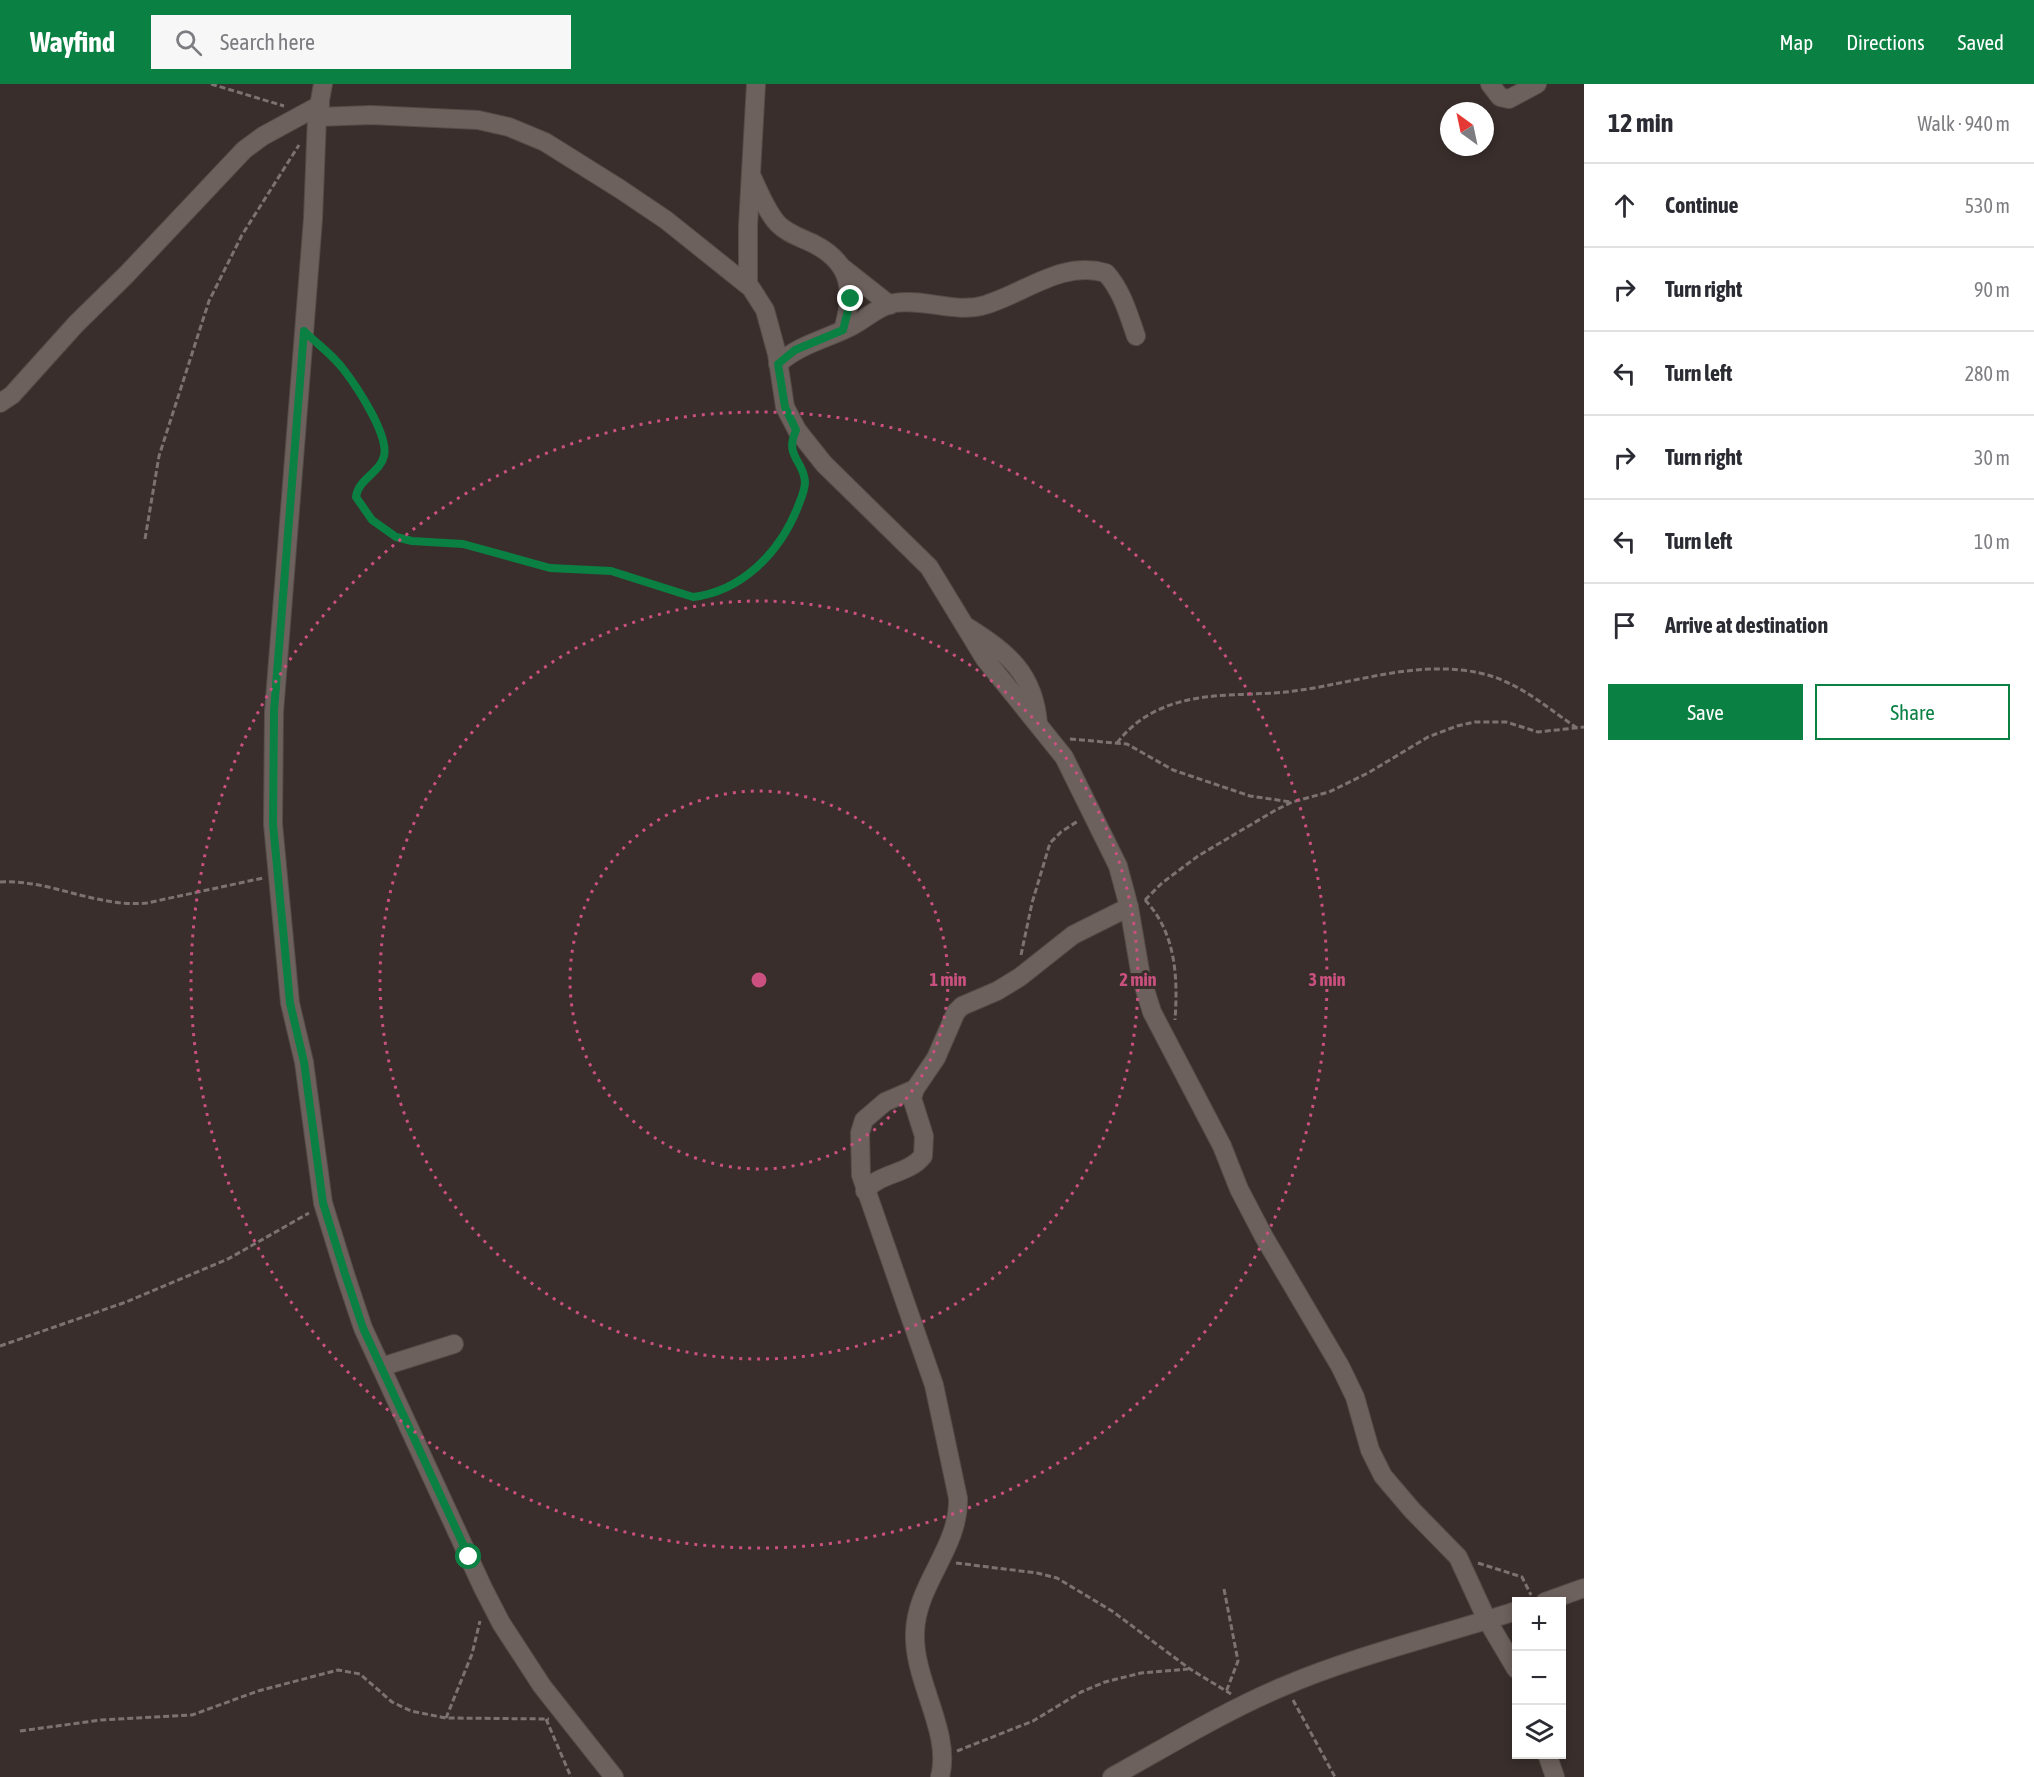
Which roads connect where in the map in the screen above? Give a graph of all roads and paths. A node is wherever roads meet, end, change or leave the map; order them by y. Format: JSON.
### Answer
{"nodes":[{"id":1,"x":211,"y":84,"type":"edge"},
{"id":2,"x":323,"y":84,"type":"edge"},
{"id":3,"x":756,"y":84,"type":"edge"},
{"id":4,"x":1490,"y":84,"type":"edge"},
{"id":5,"x":1537,"y":84,"type":"edge"},
{"id":6,"x":314,"y":111,"type":"junction"},
{"id":7,"x":300,"y":143,"type":"dead end"},
{"id":8,"x":751,"y":175,"type":"junction"},
{"id":9,"x":838,"y":265,"type":"junction"},
{"id":10,"x":748,"y":285,"type":"junction"},
{"id":11,"x":890,"y":304,"type":"junction"},
{"id":12,"x":843,"y":330,"type":"junction"},
{"id":13,"x":304,"y":331,"type":"junction"},
{"id":14,"x":1136,"y":336,"type":"dead end"},
{"id":15,"x":778,"y":364,"type":"junction"},
{"id":16,"x":0,"y":403,"type":"edge"},
{"id":17,"x":796,"y":430,"type":"junction"},
{"id":18,"x":145,"y":538,"type":"dead end"},
{"id":19,"x":1584,"y":727,"type":"edge"},
{"id":20,"x":1577,"y":728,"type":"junction"},
{"id":21,"x":1044,"y":731,"type":"junction"},
{"id":22,"x":1117,"y":743,"type":"junction"},
{"id":23,"x":1292,"y":802,"type":"junction"},
{"id":24,"x":1093,"y":812,"type":"junction"},
{"id":25,"x":279,"y":875,"type":"junction"},
{"id":26,"x":1122,"y":879,"type":"junction"},
{"id":27,"x":0,"y":882,"type":"edge"},
{"id":28,"x":1137,"y":904,"type":"junction"},
{"id":29,"x":1015,"y":980,"type":"junction"},
{"id":30,"x":1168,"y":1045,"type":"junction"},
{"id":31,"x":915,"y":1089,"type":"junction"},
{"id":32,"x":865,"y":1191,"type":"junction"},
{"id":33,"x":323,"y":1203,"type":"junction"},
{"id":34,"x":454,"y":1344,"type":"dead end"},
{"id":35,"x":0,"y":1346,"type":"edge"},
{"id":36,"x":381,"y":1367,"type":"junction"},
{"id":37,"x":1458,"y":1557,"type":"junction"},
{"id":38,"x":938,"y":1562,"type":"junction"},
{"id":39,"x":483,"y":1588,"type":"junction"},
{"id":40,"x":1224,"y":1589,"type":"dead end"},
{"id":41,"x":1580,"y":1593,"type":"edge"},
{"id":42,"x":1532,"y":1597,"type":"edge"},
{"id":43,"x":1564,"y":1597,"type":"edge"},
{"id":44,"x":1512,"y":1612,"type":"edge"},
{"id":45,"x":1487,"y":1620,"type":"junction"},
{"id":46,"x":1512,"y":1662,"type":"edge"},
{"id":47,"x":1190,"y":1668,"type":"junction"},
{"id":48,"x":1284,"y":1686,"type":"junction"},
{"id":49,"x":1227,"y":1691,"type":"junction"},
{"id":50,"x":1244,"y":1703,"type":"junction"},
{"id":51,"x":565,"y":1716,"type":"junction"},
{"id":52,"x":446,"y":1718,"type":"junction"},
{"id":53,"x":546,"y":1719,"type":"junction"},
{"id":54,"x":1217,"y":1719,"type":"junction"},
{"id":55,"x":20,"y":1731,"type":"dead end"},
{"id":56,"x":944,"y":1756,"type":"junction"},
{"id":57,"x":1548,"y":1759,"type":"edge"},
{"id":58,"x":571,"y":1777,"type":"edge"},
{"id":59,"x":614,"y":1777,"type":"edge"},
{"id":60,"x":940,"y":1777,"type":"edge"},
{"id":61,"x":1112,"y":1777,"type":"edge"},
{"id":62,"x":1335,"y":1777,"type":"edge"},
{"id":63,"x":1555,"y":1777,"type":"edge"}],
"edges":[{"from":1,"to":6,"type":"path"},
{"from":2,"to":6,"type":"street"},
{"from":3,"to":8,"type":"street"},
{"from":4,"to":5,"type":"street"},
{"from":6,"to":10,"type":"street"},
{"from":6,"to":13,"type":"street"},
{"from":6,"to":16,"type":"street"},
{"from":7,"to":18,"type":"path"},
{"from":8,"to":9,"type":"street"},
{"from":8,"to":10,"type":"street"},
{"from":9,"to":11,"type":"street"},
{"from":9,"to":12,"type":"street"},
{"from":10,"to":15,"type":"street"},
{"from":11,"to":12,"type":"street"},
{"from":11,"to":14,"type":"street"},
{"from":12,"to":15,"type":"street"},
{"from":13,"to":17,"type":"path"},
{"from":13,"to":25,"type":"street"},
{"from":15,"to":17,"type":"street"},
{"from":17,"to":21,"type":"street"},
{"from":19,"to":20,"type":"path"},
{"from":20,"to":22,"type":"path"},
{"from":20,"to":23,"type":"path"},
{"from":21,"to":22,"type":"path"},
{"from":21,"to":24,"type":"street"},
{"from":22,"to":23,"type":"path"},
{"from":23,"to":28,"type":"path"},
{"from":24,"to":26,"type":"street"},
{"from":24,"to":29,"type":"path"},
{"from":25,"to":27,"type":"path"},
{"from":25,"to":33,"type":"street"},
{"from":26,"to":28,"type":"street"},
{"from":26,"to":28,"type":"path"},
{"from":28,"to":29,"type":"street"},
{"from":28,"to":30,"type":"street"},
{"from":28,"to":30,"type":"path"},
{"from":29,"to":31,"type":"street"},
{"from":30,"to":37,"type":"street"},
{"from":31,"to":32,"type":"street"},
{"from":31,"to":32,"type":"street"},
{"from":32,"to":38,"type":"street"},
{"from":33,"to":35,"type":"path"},
{"from":33,"to":36,"type":"street"},
{"from":34,"to":36,"type":"street"},
{"from":36,"to":39,"type":"street"},
{"from":37,"to":42,"type":"path"},
{"from":37,"to":45,"type":"street"},
{"from":38,"to":47,"type":"path"},
{"from":38,"to":56,"type":"street"},
{"from":39,"to":51,"type":"street"},
{"from":39,"to":52,"type":"path"},
{"from":40,"to":49,"type":"path"},
{"from":41,"to":43,"type":"street"},
{"from":44,"to":45,"type":"street"},
{"from":45,"to":46,"type":"street"},
{"from":45,"to":48,"type":"street"},
{"from":47,"to":49,"type":"path"},
{"from":47,"to":56,"type":"path"},
{"from":48,"to":50,"type":"street"},
{"from":48,"to":62,"type":"path"},
{"from":49,"to":50,"type":"path"},
{"from":49,"to":54,"type":"path"},
{"from":50,"to":54,"type":"street"},
{"from":51,"to":53,"type":"path"},
{"from":51,"to":59,"type":"street"},
{"from":52,"to":53,"type":"path"},
{"from":52,"to":55,"type":"path"},
{"from":53,"to":58,"type":"path"},
{"from":54,"to":61,"type":"street"},
{"from":56,"to":60,"type":"street"},
{"from":57,"to":63,"type":"street"}]}
